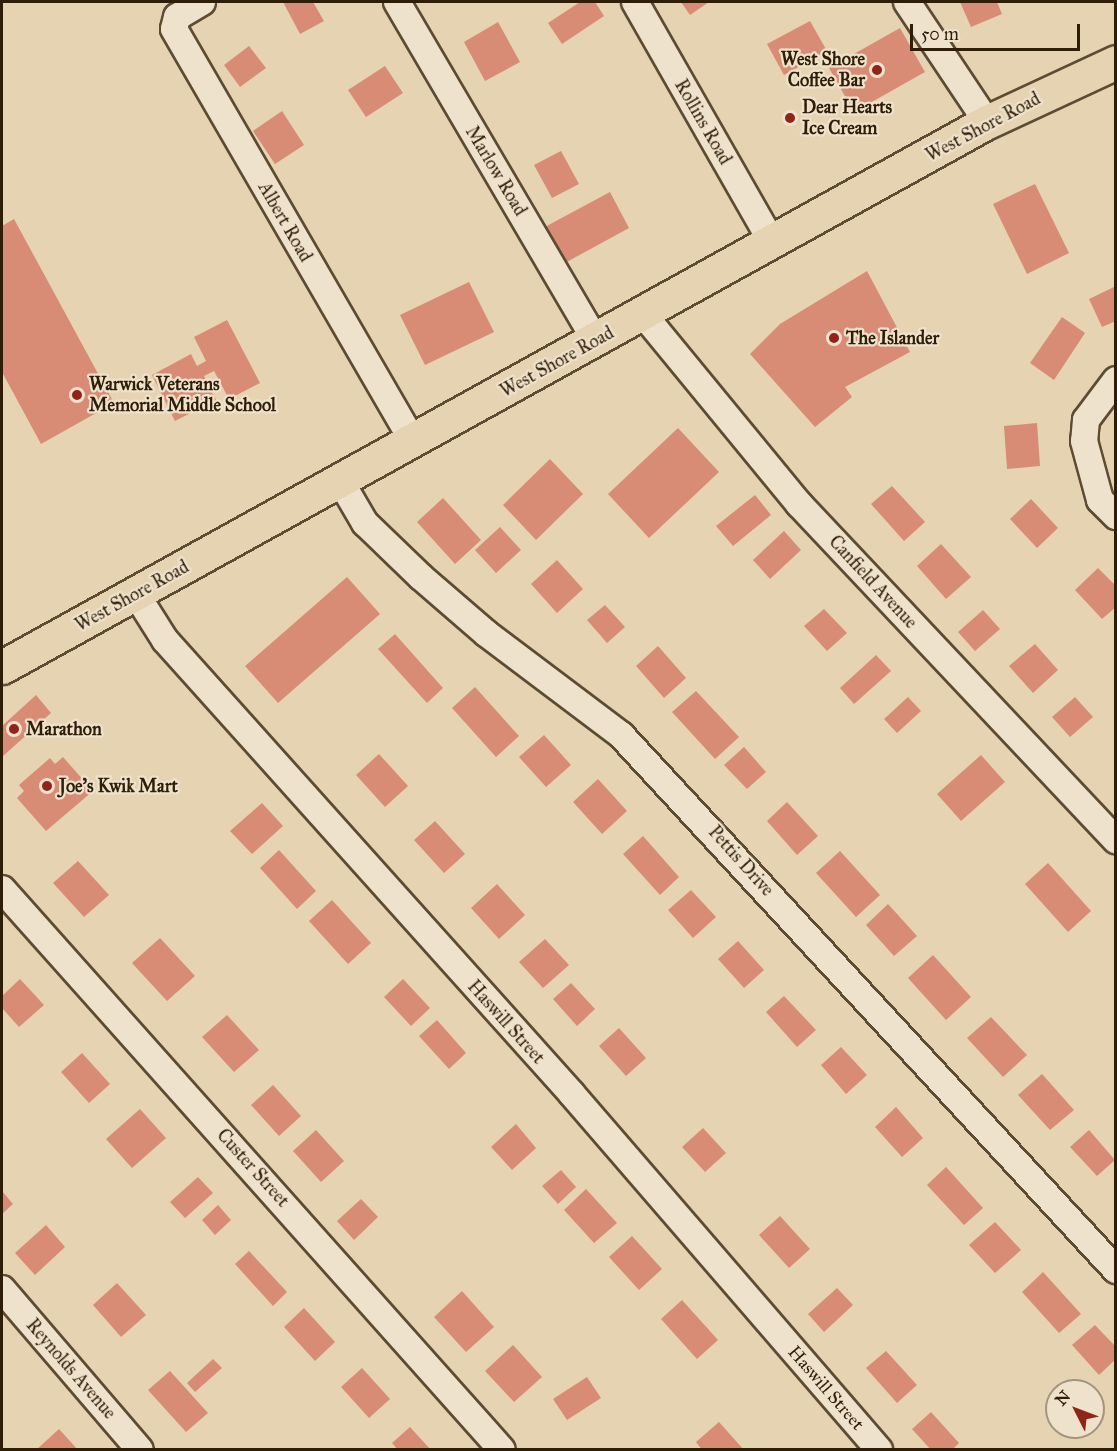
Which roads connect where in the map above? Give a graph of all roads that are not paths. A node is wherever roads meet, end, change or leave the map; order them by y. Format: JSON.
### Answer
{"nodes":[{"id":1,"x":397,"y":2,"type":"edge"},
{"id":2,"x":635,"y":2,"type":"edge"},
{"id":3,"x":907,"y":2,"type":"edge"},
{"id":4,"x":197,"y":4,"type":"edge"},
{"id":5,"x":1116,"y":62,"type":"edge"},
{"id":6,"x":987,"y":122,"type":"junction"},
{"id":7,"x":772,"y":242,"type":"junction"},
{"id":8,"x":643,"y":314,"type":"junction"},
{"id":9,"x":595,"y":340,"type":"junction"},
{"id":10,"x":1116,"y":380,"type":"edge"},
{"id":11,"x":413,"y":442,"type":"junction"},
{"id":12,"x":341,"y":482,"type":"junction"},
{"id":13,"x":1116,"y":516,"type":"edge"},
{"id":14,"x":136,"y":594,"type":"junction"},
{"id":15,"x":2,"y":667,"type":"edge"},
{"id":16,"x":1116,"y":840,"type":"edge"},
{"id":17,"x":2,"y":889,"type":"edge"},
{"id":18,"x":1116,"y":1270,"type":"edge"},
{"id":19,"x":2,"y":1289,"type":"edge"},
{"id":20,"x":140,"y":1449,"type":"edge"},
{"id":21,"x":502,"y":1449,"type":"edge"},
{"id":22,"x":879,"y":1449,"type":"edge"}],
"edges":[{"from":1,"to":9,"type":"street","name":"Marlow Road"},
{"from":2,"to":7,"type":"street","name":"Rollins Road"},
{"from":3,"to":6,"type":"street"},
{"from":4,"to":11,"type":"street","name":"Albert Road"},
{"from":5,"to":6,"type":"main road","name":"West Shore Road"},
{"from":6,"to":7,"type":"main road","name":"West Shore Road"},
{"from":7,"to":8,"type":"main road","name":"West Shore Road"},
{"from":8,"to":9,"type":"main road","name":"West Shore Road"},
{"from":8,"to":16,"type":"street","name":"Canfield Avenue"},
{"from":9,"to":11,"type":"main road","name":"West Shore Road"},
{"from":10,"to":13,"type":"street"},
{"from":11,"to":12,"type":"main road","name":"West Shore Road"},
{"from":12,"to":14,"type":"main road","name":"West Shore Road"},
{"from":12,"to":18,"type":"street","name":"Pettis Drive"},
{"from":14,"to":15,"type":"main road","name":"West Shore Road"},
{"from":14,"to":22,"type":"street","name":"Haswill Street"},
{"from":17,"to":21,"type":"street","name":"Custer Street"},
{"from":19,"to":20,"type":"street","name":"Reynolds Avenue"}]}
